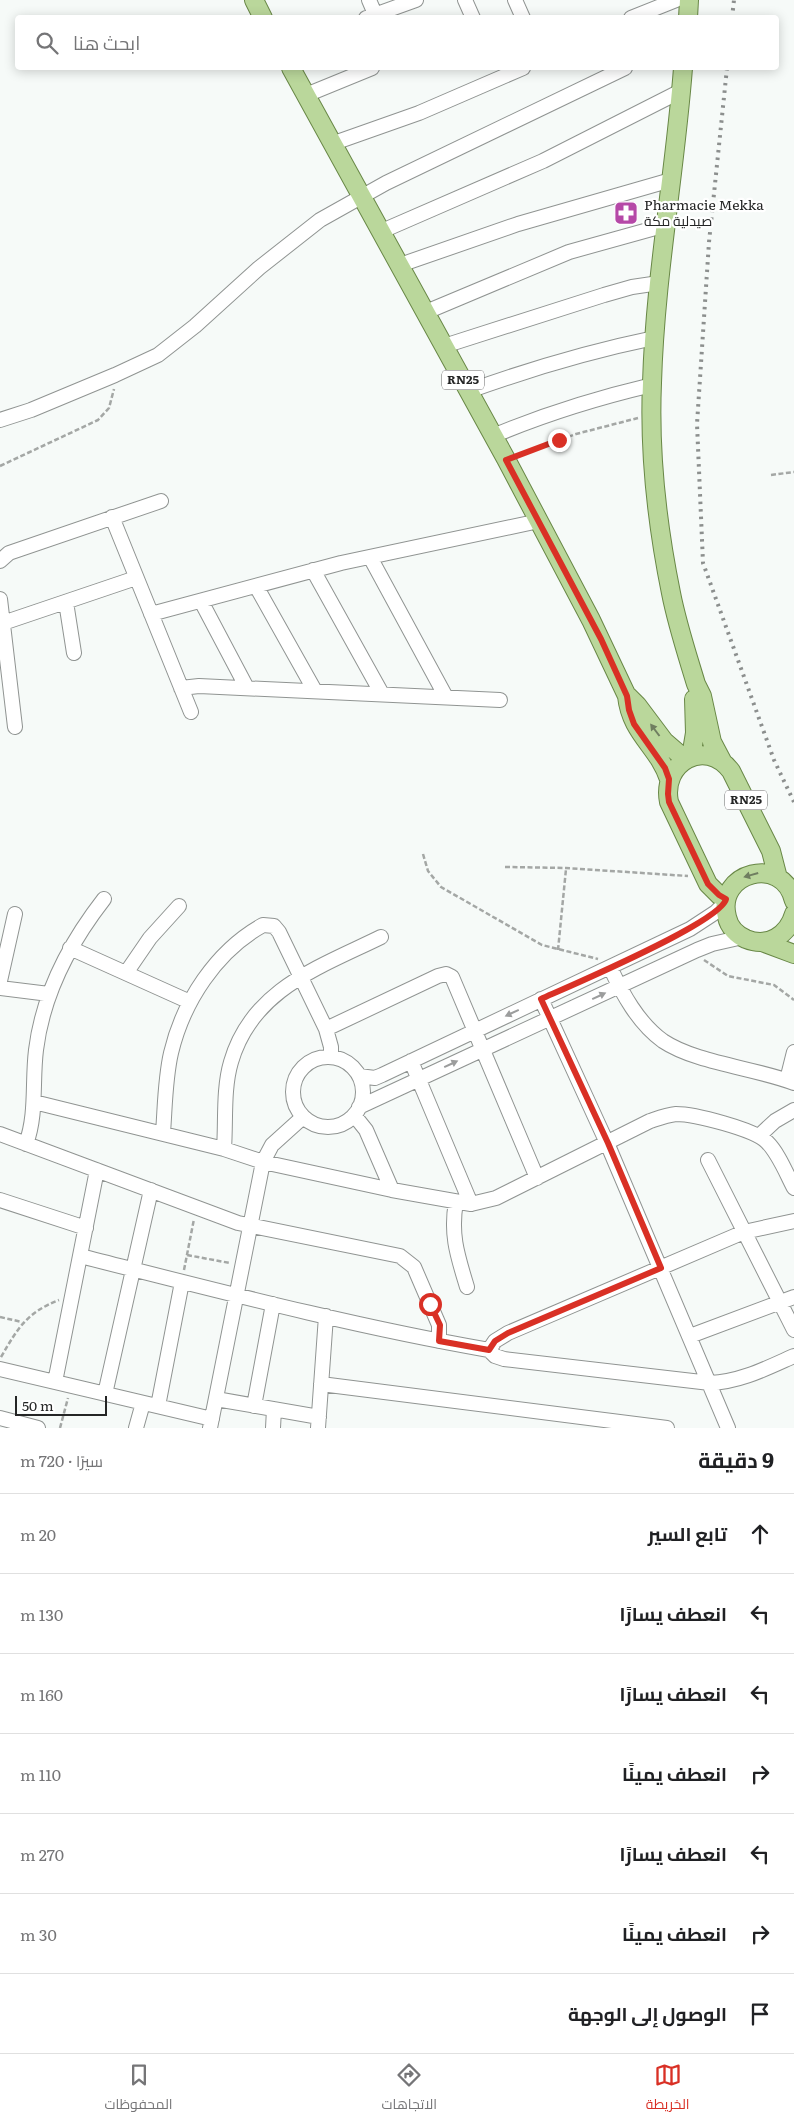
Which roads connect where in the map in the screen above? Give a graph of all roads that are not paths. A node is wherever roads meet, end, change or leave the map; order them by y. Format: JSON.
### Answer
{"nodes":[{"id":1,"x":254,"y":0,"type":"edge"},
{"id":2,"x":369,"y":0,"type":"edge"},
{"id":3,"x":414,"y":0,"type":"edge"},
{"id":4,"x":466,"y":0,"type":"edge"},
{"id":5,"x":515,"y":0,"type":"edge"},
{"id":6,"x":676,"y":0,"type":"edge"},
{"id":7,"x":689,"y":0,"type":"edge"},
{"id":8,"x":262,"y":15,"type":"edge"},
{"id":9,"x":371,"y":15,"type":"edge"},
{"id":10,"x":374,"y":15,"type":"edge"},
{"id":11,"x":472,"y":15,"type":"edge"},
{"id":12,"x":522,"y":15,"type":"edge"},
{"id":13,"x":638,"y":15,"type":"edge"},
{"id":14,"x":688,"y":15,"type":"edge"},
{"id":15,"x":292,"y":70,"type":"edge"},
{"id":16,"x":367,"y":70,"type":"edge"},
{"id":17,"x":621,"y":70,"type":"edge"},
{"id":18,"x":683,"y":70,"type":"edge"},
{"id":19,"x":498,"y":72,"type":"edge"},
{"id":20,"x":681,"y":91,"type":"junction"},
{"id":21,"x":306,"y":95,"type":"junction"},
{"id":22,"x":334,"y":143,"type":"junction"},
{"id":23,"x":671,"y":180,"type":"junction"},
{"id":24,"x":362,"y":197,"type":"junction"},
{"id":25,"x":666,"y":225,"type":"junction"},
{"id":26,"x":382,"y":231,"type":"junction"},
{"id":27,"x":400,"y":265,"type":"junction"},
{"id":28,"x":659,"y":283,"type":"junction"},
{"id":29,"x":426,"y":312,"type":"junction"},
{"id":30,"x":654,"y":338,"type":"junction"},
{"id":31,"x":444,"y":346,"type":"junction"},
{"id":32,"x":652,"y":385,"type":"junction"},
{"id":33,"x":469,"y":391,"type":"junction"},
{"id":34,"x":0,"y":420,"type":"edge"},
{"id":35,"x":493,"y":436,"type":"junction"},
{"id":36,"x":161,"y":500,"type":"dead end"},
{"id":37,"x":112,"y":517,"type":"junction"},
{"id":38,"x":539,"y":521,"type":"junction"},
{"id":39,"x":370,"y":557,"type":"junction"},
{"id":40,"x":0,"y":561,"type":"edge"},
{"id":41,"x":313,"y":570,"type":"junction"},
{"id":42,"x":136,"y":578,"type":"junction"},
{"id":43,"x":256,"y":586,"type":"junction"},
{"id":44,"x":0,"y":599,"type":"edge"},
{"id":45,"x":201,"y":600,"type":"junction"},
{"id":46,"x":66,"y":602,"type":"junction"},
{"id":47,"x":151,"y":614,"type":"junction"},
{"id":48,"x":3,"y":623,"type":"junction"},
{"id":49,"x":74,"y":654,"type":"dead end"},
{"id":50,"x":696,"y":684,"type":"junction"},
{"id":51,"x":181,"y":688,"type":"junction"},
{"id":52,"x":247,"y":688,"type":"junction"},
{"id":53,"x":314,"y":692,"type":"junction"},
{"id":54,"x":382,"y":694,"type":"junction"},
{"id":55,"x":627,"y":696,"type":"junction"},
{"id":56,"x":446,"y":697,"type":"junction"},
{"id":57,"x":500,"y":700,"type":"dead end"},
{"id":58,"x":191,"y":712,"type":"dead end"},
{"id":59,"x":15,"y":726,"type":"dead end"},
{"id":60,"x":688,"y":758,"type":"junction"},
{"id":61,"x":722,"y":762,"type":"junction"},
{"id":62,"x":669,"y":779,"type":"junction"},
{"id":63,"x":778,"y":878,"type":"junction"},
{"id":64,"x":793,"y":895,"type":"edge"},
{"id":65,"x":104,"y":899,"type":"dead end"},
{"id":66,"x":726,"y":901,"type":"junction"},
{"id":67,"x":179,"y":906,"type":"dead end"},
{"id":68,"x":15,"y":914,"type":"dead end"},
{"id":69,"x":794,"y":914,"type":"edge"},
{"id":70,"x":381,"y":937,"type":"dead end"},
{"id":71,"x":743,"y":937,"type":"junction"},
{"id":72,"x":762,"y":942,"type":"junction"},
{"id":73,"x":70,"y":948,"type":"junction"},
{"id":74,"x":794,"y":954,"type":"edge"},
{"id":75,"x":610,"y":967,"type":"junction"},
{"id":76,"x":126,"y":974,"type":"junction"},
{"id":77,"x":300,"y":976,"type":"junction"},
{"id":78,"x":0,"y":981,"type":"edge"},
{"id":79,"x":619,"y":986,"type":"junction"},
{"id":80,"x":0,"y":988,"type":"edge"},
{"id":81,"x":49,"y":994,"type":"junction"},
{"id":82,"x":541,"y":999,"type":"junction"},
{"id":83,"x":190,"y":1002,"type":"junction"},
{"id":84,"x":550,"y":1018,"type":"junction"},
{"id":85,"x":326,"y":1029,"type":"junction"},
{"id":86,"x":476,"y":1031,"type":"junction"},
{"id":87,"x":483,"y":1050,"type":"junction"},
{"id":88,"x":794,"y":1052,"type":"edge"},
{"id":89,"x":331,"y":1057,"type":"junction"},
{"id":90,"x":411,"y":1061,"type":"junction"},
{"id":91,"x":359,"y":1076,"type":"junction"},
{"id":92,"x":420,"y":1079,"type":"junction"},
{"id":93,"x":791,"y":1082,"type":"edge"},
{"id":94,"x":34,"y":1102,"type":"junction"},
{"id":95,"x":794,"y":1110,"type":"edge"},
{"id":96,"x":357,"y":1111,"type":"junction"},
{"id":97,"x":303,"y":1117,"type":"junction"},
{"id":98,"x":163,"y":1133,"type":"junction"},
{"id":99,"x":0,"y":1134,"type":"edge"},
{"id":100,"x":759,"y":1136,"type":"junction"},
{"id":101,"x":608,"y":1143,"type":"junction"},
{"id":102,"x":26,"y":1144,"type":"junction"},
{"id":103,"x":224,"y":1149,"type":"junction"},
{"id":104,"x":708,"y":1160,"type":"dead end"},
{"id":105,"x":263,"y":1162,"type":"junction"},
{"id":106,"x":97,"y":1170,"type":"junction"},
{"id":107,"x":537,"y":1178,"type":"junction"},
{"id":108,"x":794,"y":1188,"type":"edge"},
{"id":109,"x":151,"y":1190,"type":"junction"},
{"id":110,"x":392,"y":1190,"type":"junction"},
{"id":111,"x":0,"y":1200,"type":"edge"},
{"id":112,"x":456,"y":1202,"type":"junction"},
{"id":113,"x":471,"y":1204,"type":"junction"},
{"id":114,"x":794,"y":1221,"type":"edge"},
{"id":115,"x":250,"y":1225,"type":"junction"},
{"id":116,"x":86,"y":1228,"type":"junction"},
{"id":117,"x":744,"y":1232,"type":"junction"},
{"id":118,"x":80,"y":1256,"type":"junction"},
{"id":119,"x":661,"y":1268,"type":"junction"},
{"id":120,"x":133,"y":1269,"type":"junction"},
{"id":121,"x":182,"y":1282,"type":"junction"},
{"id":122,"x":467,"y":1287,"type":"dead end"},
{"id":123,"x":236,"y":1296,"type":"junction"},
{"id":124,"x":794,"y":1297,"type":"edge"},
{"id":125,"x":780,"y":1303,"type":"junction"},
{"id":126,"x":273,"y":1304,"type":"junction"},
{"id":127,"x":326,"y":1316,"type":"junction"},
{"id":128,"x":794,"y":1330,"type":"edge"},
{"id":129,"x":690,"y":1336,"type":"junction"},
{"id":130,"x":439,"y":1341,"type":"junction"},
{"id":131,"x":489,"y":1350,"type":"junction"},
{"id":132,"x":794,"y":1356,"type":"edge"},
{"id":133,"x":0,"y":1369,"type":"edge"},
{"id":134,"x":55,"y":1382,"type":"junction"},
{"id":135,"x":710,"y":1382,"type":"junction"},
{"id":136,"x":321,"y":1384,"type":"junction"},
{"id":137,"x":105,"y":1394,"type":"junction"},
{"id":138,"x":216,"y":1399,"type":"junction"},
{"id":139,"x":143,"y":1403,"type":"junction"},
{"id":140,"x":158,"y":1406,"type":"junction"},
{"id":141,"x":254,"y":1406,"type":"junction"},
{"id":142,"x":274,"y":1409,"type":"junction"},
{"id":143,"x":0,"y":1418,"type":"edge"},
{"id":144,"x":319,"y":1423,"type":"edge"},
{"id":145,"x":211,"y":1424,"type":"edge"},
{"id":146,"x":38,"y":1428,"type":"edge"},
{"id":147,"x":136,"y":1428,"type":"edge"},
{"id":148,"x":273,"y":1428,"type":"edge"},
{"id":149,"x":668,"y":1428,"type":"edge"},
{"id":150,"x":728,"y":1428,"type":"edge"}],
"edges":[{"from":1,"to":8,"type":"main road"},
{"from":2,"to":9,"type":"street"},
{"from":3,"to":10,"type":"street"},
{"from":4,"to":11,"type":"street"},
{"from":5,"to":12,"type":"street"},
{"from":6,"to":13,"type":"street"},
{"from":7,"to":14,"type":"main road"},
{"from":15,"to":21,"type":"main road","number":"RN25"},
{"from":16,"to":21,"type":"street"},
{"from":17,"to":24,"type":"street"},
{"from":18,"to":20,"type":"main road"},
{"from":19,"to":22,"type":"street"},
{"from":20,"to":23,"type":"main road"},
{"from":20,"to":26,"type":"street"},
{"from":21,"to":22,"type":"main road","number":"RN25"},
{"from":22,"to":24,"type":"main road","number":"RN25"},
{"from":23,"to":25,"type":"main road"},
{"from":23,"to":27,"type":"street"},
{"from":24,"to":26,"type":"main road","number":"RN25"},
{"from":24,"to":34,"type":"street"},
{"from":25,"to":28,"type":"main road"},
{"from":25,"to":29,"type":"street"},
{"from":26,"to":27,"type":"main road","number":"RN25"},
{"from":27,"to":29,"type":"main road","number":"RN25"},
{"from":28,"to":30,"type":"main road"},
{"from":28,"to":31,"type":"street"},
{"from":29,"to":31,"type":"main road","number":"RN25"},
{"from":30,"to":32,"type":"main road"},
{"from":30,"to":33,"type":"street"},
{"from":31,"to":33,"type":"main road","number":"RN25"},
{"from":32,"to":35,"type":"street"},
{"from":32,"to":50,"type":"main road"},
{"from":33,"to":35,"type":"main road","number":"RN25"},
{"from":35,"to":38,"type":"main road","number":"RN25"},
{"from":36,"to":37,"type":"street"},
{"from":37,"to":40,"type":"street"},
{"from":37,"to":42,"type":"street"},
{"from":38,"to":39,"type":"street"},
{"from":38,"to":55,"type":"main road","number":"RN25"},
{"from":39,"to":41,"type":"street"},
{"from":39,"to":56,"type":"street"},
{"from":41,"to":43,"type":"street"},
{"from":41,"to":54,"type":"street"},
{"from":42,"to":46,"type":"street"},
{"from":42,"to":47,"type":"street"},
{"from":43,"to":45,"type":"street"},
{"from":43,"to":53,"type":"street"},
{"from":44,"to":48,"type":"street"},
{"from":45,"to":47,"type":"street"},
{"from":45,"to":52,"type":"street"},
{"from":46,"to":48,"type":"street"},
{"from":46,"to":49,"type":"street"},
{"from":47,"to":51,"type":"street"},
{"from":48,"to":59,"type":"street"},
{"from":50,"to":60,"type":"main road"},
{"from":50,"to":61,"type":"main road"},
{"from":51,"to":52,"type":"street"},
{"from":51,"to":58,"type":"street"},
{"from":52,"to":53,"type":"street"},
{"from":53,"to":54,"type":"street"},
{"from":54,"to":56,"type":"street"},
{"from":60,"to":55,"type":"main road","number":"RN25","one_way":true},
{"from":55,"to":62,"type":"main road","number":"RN25"},
{"from":56,"to":57,"type":"street"},
{"from":60,"to":61,"type":"main road"},
{"from":60,"to":62,"type":"main road"},
{"from":61,"to":63,"type":"main road","number":"RN25"},
{"from":62,"to":66,"type":"main road","number":"RN25"},
{"from":63,"to":64,"type":"main road"},
{"from":63,"to":66,"type":"main road","one_way":true},
{"from":65,"to":73,"type":"street"},
{"from":66,"to":71,"type":"main road"},
{"from":66,"to":75,"type":"street"},
{"from":67,"to":76,"type":"street"},
{"from":68,"to":78,"type":"street"},
{"from":69,"to":72,"type":"main road"},
{"from":70,"to":77,"type":"street"},
{"from":71,"to":72,"type":"main road"},
{"from":71,"to":79,"type":"street"},
{"from":72,"to":74,"type":"main road"},
{"from":73,"to":76,"type":"street"},
{"from":73,"to":81,"type":"street"},
{"from":75,"to":79,"type":"street"},
{"from":75,"to":82,"type":"street"},
{"from":76,"to":83,"type":"street"},
{"from":77,"to":83,"type":"street"},
{"from":77,"to":85,"type":"street"},
{"from":77,"to":103,"type":"street"},
{"from":84,"to":79,"type":"street","one_way":true},
{"from":79,"to":93,"type":"street"},
{"from":80,"to":81,"type":"street"},
{"from":81,"to":94,"type":"street"},
{"from":82,"to":84,"type":"street"},
{"from":82,"to":86,"type":"street","one_way":true},
{"from":83,"to":98,"type":"street"},
{"from":84,"to":87,"type":"street"},
{"from":84,"to":101,"type":"street"},
{"from":85,"to":86,"type":"street"},
{"from":85,"to":89,"type":"street"},
{"from":86,"to":87,"type":"street"},
{"from":86,"to":90,"type":"street"},
{"from":92,"to":87,"type":"street","one_way":true},
{"from":87,"to":107,"type":"street"},
{"from":88,"to":93,"type":"street"},
{"from":89,"to":91,"type":"street"},
{"from":89,"to":97,"type":"street"},
{"from":90,"to":91,"type":"street"},
{"from":90,"to":92,"type":"street"},
{"from":91,"to":96,"type":"street"},
{"from":92,"to":96,"type":"street"},
{"from":92,"to":113,"type":"street"},
{"from":94,"to":98,"type":"street"},
{"from":94,"to":102,"type":"street"},
{"from":95,"to":100,"type":"street"},
{"from":96,"to":97,"type":"street"},
{"from":96,"to":110,"type":"street"},
{"from":97,"to":105,"type":"street"},
{"from":98,"to":103,"type":"street"},
{"from":99,"to":102,"type":"street"},
{"from":100,"to":101,"type":"street"},
{"from":100,"to":108,"type":"street"},
{"from":101,"to":107,"type":"street"},
{"from":101,"to":119,"type":"street"},
{"from":102,"to":106,"type":"street"},
{"from":103,"to":105,"type":"street"},
{"from":104,"to":117,"type":"street"},
{"from":105,"to":110,"type":"street"},
{"from":105,"to":115,"type":"street"},
{"from":106,"to":109,"type":"street"},
{"from":106,"to":116,"type":"street"},
{"from":107,"to":113,"type":"street"},
{"from":109,"to":115,"type":"street"},
{"from":109,"to":120,"type":"street"},
{"from":110,"to":112,"type":"street"},
{"from":111,"to":116,"type":"street"},
{"from":112,"to":113,"type":"street"},
{"from":112,"to":122,"type":"street"},
{"from":114,"to":117,"type":"street"},
{"from":115,"to":123,"type":"street"},
{"from":115,"to":130,"type":"street"},
{"from":116,"to":118,"type":"street"},
{"from":117,"to":119,"type":"street"},
{"from":117,"to":125,"type":"street"},
{"from":118,"to":120,"type":"street"},
{"from":118,"to":134,"type":"street"},
{"from":119,"to":129,"type":"street"},
{"from":119,"to":131,"type":"street"},
{"from":120,"to":121,"type":"street"},
{"from":120,"to":137,"type":"street"},
{"from":121,"to":123,"type":"street"},
{"from":121,"to":140,"type":"street"},
{"from":123,"to":126,"type":"street"},
{"from":123,"to":138,"type":"street"},
{"from":124,"to":125,"type":"street"},
{"from":125,"to":128,"type":"street"},
{"from":125,"to":129,"type":"street"},
{"from":126,"to":127,"type":"street"},
{"from":126,"to":141,"type":"street"},
{"from":127,"to":130,"type":"street"},
{"from":127,"to":136,"type":"street"},
{"from":129,"to":135,"type":"street"},
{"from":130,"to":131,"type":"street"},
{"from":131,"to":135,"type":"street"},
{"from":132,"to":135,"type":"street"},
{"from":133,"to":134,"type":"street"},
{"from":134,"to":137,"type":"street"},
{"from":135,"to":150,"type":"street"},
{"from":136,"to":144,"type":"street"},
{"from":136,"to":149,"type":"street"},
{"from":137,"to":139,"type":"street"},
{"from":138,"to":141,"type":"street"},
{"from":138,"to":145,"type":"street"},
{"from":139,"to":140,"type":"street"},
{"from":139,"to":147,"type":"street"},
{"from":140,"to":145,"type":"street"},
{"from":141,"to":142,"type":"street"},
{"from":142,"to":144,"type":"street"},
{"from":142,"to":148,"type":"street"},
{"from":143,"to":146,"type":"street"}]}
